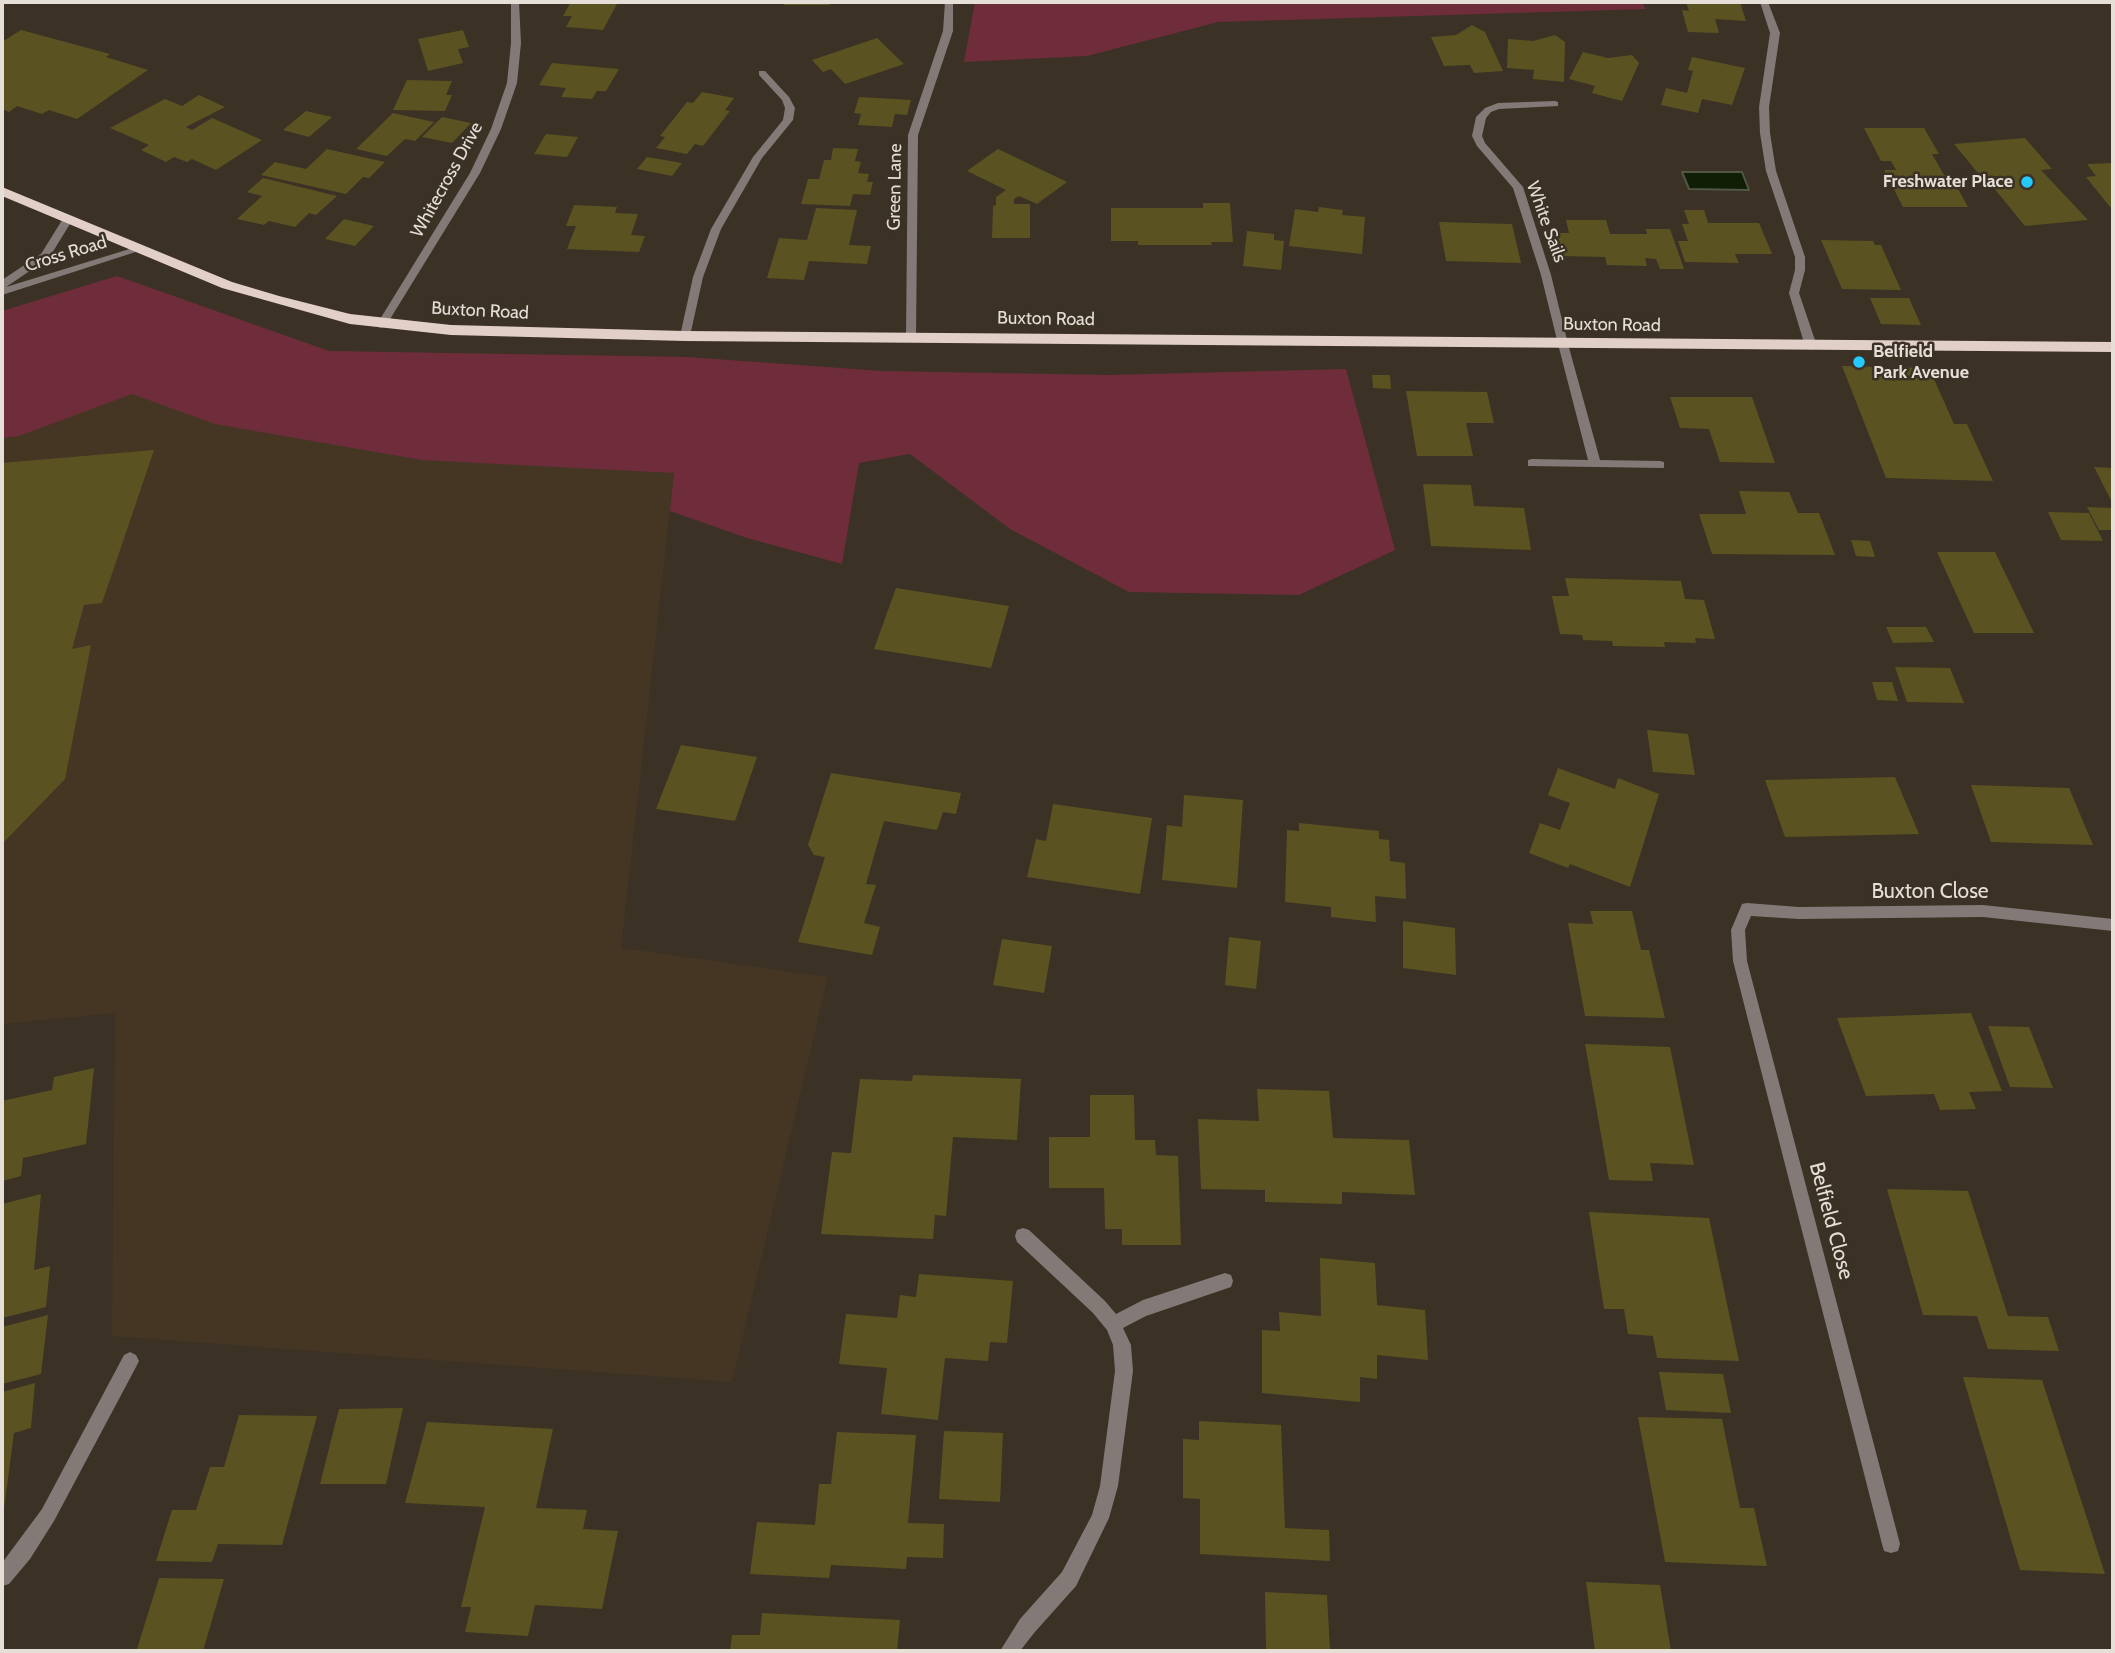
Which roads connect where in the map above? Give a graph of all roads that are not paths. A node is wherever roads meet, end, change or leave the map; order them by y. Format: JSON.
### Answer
{"nodes":[{"id":1,"x":515,"y":2,"type":"edge"},
{"id":2,"x":949,"y":2,"type":"edge"},
{"id":3,"x":1764,"y":2,"type":"edge"},
{"id":4,"x":762,"y":73,"type":"dead end"},
{"id":5,"x":1555,"y":104,"type":"dead end"},
{"id":6,"x":2,"y":191,"type":"edge"},
{"id":7,"x":68,"y":219,"type":"junction"},
{"id":8,"x":140,"y":249,"type":"junction"},
{"id":9,"x":2,"y":285,"type":"edge"},
{"id":10,"x":2,"y":292,"type":"edge"},
{"id":11,"x":382,"y":324,"type":"junction"},
{"id":12,"x":685,"y":336,"type":"junction"},
{"id":13,"x":911,"y":336,"type":"junction"},
{"id":14,"x":1563,"y":344,"type":"junction"},
{"id":15,"x":1811,"y":346,"type":"junction"},
{"id":16,"x":2113,"y":347,"type":"edge"},
{"id":17,"x":1532,"y":463,"type":"dead end"},
{"id":18,"x":1595,"y":464,"type":"junction"},
{"id":19,"x":1660,"y":465,"type":"dead end"},
{"id":20,"x":1746,"y":909,"type":"joint"},
{"id":21,"x":2113,"y":925,"type":"edge"},
{"id":22,"x":1023,"y":1236,"type":"dead end"},
{"id":23,"x":1225,"y":1281,"type":"dead end"},
{"id":24,"x":1113,"y":1324,"type":"junction"},
{"id":25,"x":130,"y":1361,"type":"dead end"},
{"id":26,"x":1891,"y":1544,"type":"dead end"},
{"id":27,"x":2,"y":1577,"type":"edge"},
{"id":28,"x":1009,"y":1651,"type":"edge"}],
"edges":[{"from":1,"to":11,"type":"street","name":"Whitecross Drive"},
{"from":2,"to":13,"type":"street","name":"Green Lane"},
{"from":3,"to":15,"type":"street"},
{"from":4,"to":12,"type":"street"},
{"from":5,"to":14,"type":"street","name":"White Sails"},
{"from":6,"to":7,"type":"highway","name":"Buxton Road"},
{"from":7,"to":8,"type":"highway","name":"Buxton Road"},
{"from":7,"to":9,"type":"street","name":"Cross Road"},
{"from":8,"to":10,"type":"street","name":"Cross Road"},
{"from":8,"to":11,"type":"highway","name":"Buxton Road"},
{"from":11,"to":12,"type":"highway","name":"Buxton Road"},
{"from":12,"to":13,"type":"highway","name":"Buxton Road"},
{"from":13,"to":14,"type":"highway","name":"Buxton Road"},
{"from":14,"to":15,"type":"highway","name":"Buxton Road"},
{"from":14,"to":18,"type":"street"},
{"from":15,"to":16,"type":"highway","name":"Buxton Road"},
{"from":17,"to":18,"type":"street"},
{"from":18,"to":19,"type":"street"},
{"from":20,"to":21,"type":"street","name":"Buxton Close"},
{"from":20,"to":26,"type":"street","name":"Belfield Close"},
{"from":22,"to":24,"type":"street"},
{"from":23,"to":24,"type":"street"},
{"from":24,"to":28,"type":"street"},
{"from":25,"to":27,"type":"street"}]}
